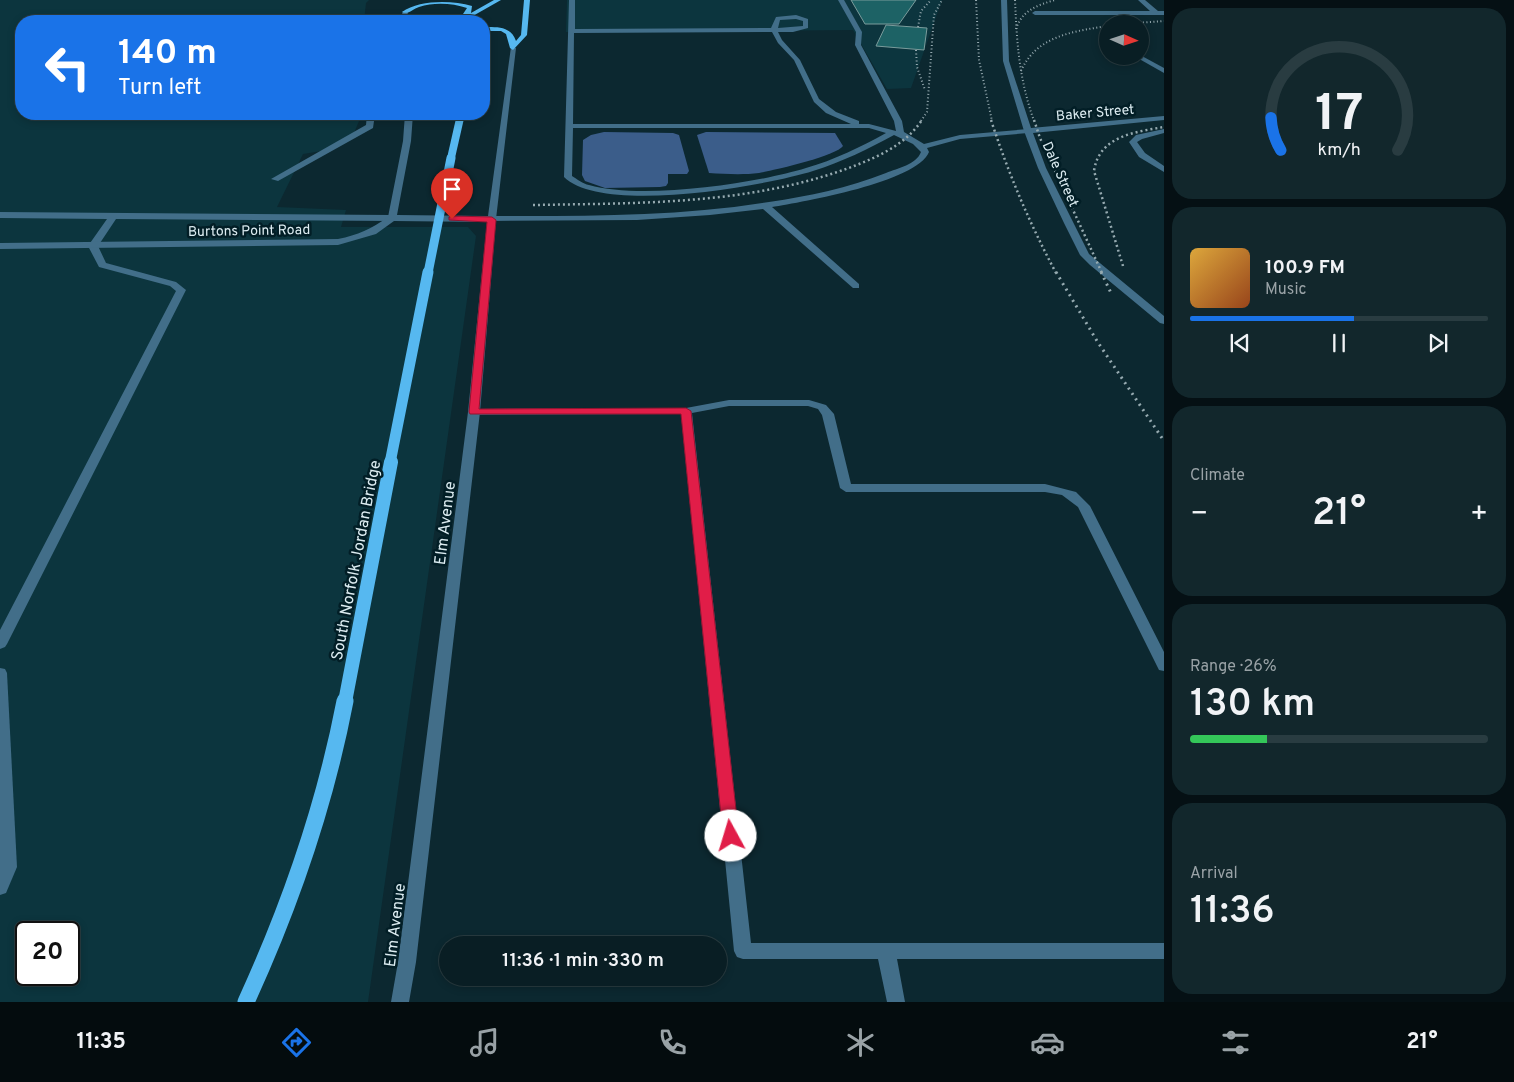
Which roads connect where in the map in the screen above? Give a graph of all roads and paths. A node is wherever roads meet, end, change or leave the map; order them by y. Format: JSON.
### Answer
{"nodes":[{"id":1,"x":415,"y":0,"type":"edge"},
{"id":2,"x":498,"y":0,"type":"edge"},
{"id":3,"x":527,"y":0,"type":"edge"},
{"id":4,"x":572,"y":0,"type":"edge"},
{"id":5,"x":841,"y":0,"type":"edge"},
{"id":6,"x":1004,"y":0,"type":"edge"},
{"id":7,"x":1140,"y":0,"type":"edge"},
{"id":8,"x":405,"y":12,"type":"junction"},
{"id":9,"x":1035,"y":13,"type":"dead end"},
{"id":10,"x":1156,"y":13,"type":"junction"},
{"id":11,"x":1164,"y":13,"type":"edge"},
{"id":12,"x":404,"y":15,"type":"edge"},
{"id":13,"x":467,"y":15,"type":"edge"},
{"id":14,"x":472,"y":15,"type":"edge"},
{"id":15,"x":1149,"y":18,"type":"edge"},
{"id":16,"x":1164,"y":18,"type":"edge"},
{"id":17,"x":490,"y":29,"type":"edge"},
{"id":18,"x":572,"y":31,"type":"junction"},
{"id":19,"x":513,"y":48,"type":"junction"},
{"id":20,"x":1149,"y":63,"type":"edge"},
{"id":21,"x":1164,"y":71,"type":"edge"},
{"id":22,"x":1164,"y":118,"type":"edge"},
{"id":23,"x":370,"y":120,"type":"edge"},
{"id":24,"x":409,"y":120,"type":"edge"},
{"id":25,"x":460,"y":120,"type":"edge"},
{"id":26,"x":569,"y":126,"type":"junction"},
{"id":27,"x":869,"y":126,"type":"junction"},
{"id":28,"x":1028,"y":131,"type":"junction"},
{"id":29,"x":1164,"y":131,"type":"edge"},
{"id":30,"x":892,"y":133,"type":"junction"},
{"id":31,"x":904,"y":136,"type":"junction"},
{"id":32,"x":922,"y":147,"type":"junction"},
{"id":33,"x":1164,"y":170,"type":"edge"},
{"id":34,"x":275,"y":178,"type":"dead end"},
{"id":35,"x":765,"y":206,"type":"junction"},
{"id":36,"x":0,"y":215,"type":"edge"},
{"id":37,"x":113,"y":216,"type":"junction"},
{"id":38,"x":392,"y":218,"type":"junction"},
{"id":39,"x":492,"y":220,"type":"junction"},
{"id":40,"x":0,"y":246,"type":"edge"},
{"id":41,"x":93,"y":246,"type":"junction"},
{"id":42,"x":856,"y":286,"type":"dead end"},
{"id":43,"x":1164,"y":320,"type":"edge"},
{"id":44,"x":686,"y":411,"type":"junction"},
{"id":45,"x":474,"y":412,"type":"junction"},
{"id":46,"x":0,"y":644,"type":"edge"},
{"id":47,"x":1164,"y":666,"type":"edge"},
{"id":48,"x":0,"y":673,"type":"edge"},
{"id":49,"x":0,"y":888,"type":"edge"},
{"id":50,"x":1164,"y":950,"type":"edge"},
{"id":51,"x":886,"y":951,"type":"junction"},
{"id":52,"x":246,"y":1002,"type":"edge"},
{"id":53,"x":400,"y":1002,"type":"edge"},
{"id":54,"x":896,"y":1002,"type":"edge"}],
"edges":[{"from":1,"to":8,"type":"main road"},
{"from":2,"to":14,"type":"main road"},
{"from":3,"to":19,"type":"main road"},
{"from":4,"to":18,"type":"street"},
{"from":5,"to":31,"type":"street"},
{"from":6,"to":28,"type":"street","name":"Dale Street"},
{"from":7,"to":10,"type":"street"},
{"from":8,"to":12,"type":"street"},
{"from":8,"to":13,"type":"main road"},
{"from":9,"to":10,"type":"street"},
{"from":10,"to":11,"type":"street"},
{"from":15,"to":16,"type":"street"},
{"from":17,"to":19,"type":"main road"},
{"from":18,"to":26,"type":"street"},
{"from":18,"to":27,"type":"street"},
{"from":19,"to":39,"type":"street","name":"Elm Avenue"},
{"from":20,"to":21,"type":"street"},
{"from":22,"to":28,"type":"street","name":"Baker Street"},
{"from":23,"to":34,"type":"street"},
{"from":24,"to":38,"type":"street"},
{"from":25,"to":52,"type":"main road","name":"South Norfolk Jordan Bridge","bridge":true},
{"from":26,"to":27,"type":"street"},
{"from":26,"to":30,"type":"street"},
{"from":27,"to":30,"type":"street"},
{"from":28,"to":32,"type":"street","name":"Baker Street"},
{"from":28,"to":43,"type":"street","name":"Dale Street"},
{"from":29,"to":33,"type":"street"},
{"from":30,"to":31,"type":"street"},
{"from":31,"to":32,"type":"street"},
{"from":32,"to":35,"type":"street"},
{"from":35,"to":39,"type":"street"},
{"from":35,"to":42,"type":"street"},
{"from":36,"to":37,"type":"street"},
{"from":37,"to":38,"type":"street"},
{"from":37,"to":41,"type":"street"},
{"from":38,"to":39,"type":"street"},
{"from":38,"to":41,"type":"street","name":"Burtons Point Road"},
{"from":39,"to":45,"type":"street","name":"Elm Avenue"},
{"from":40,"to":41,"type":"street","name":"Burtons Point Road"},
{"from":41,"to":46,"type":"street"},
{"from":44,"to":45,"type":"street"},
{"from":44,"to":47,"type":"street"},
{"from":44,"to":51,"type":"street"},
{"from":45,"to":53,"type":"street","name":"Elm Avenue"},
{"from":48,"to":49,"type":"street"},
{"from":50,"to":51,"type":"street"},
{"from":51,"to":54,"type":"street"}]}
